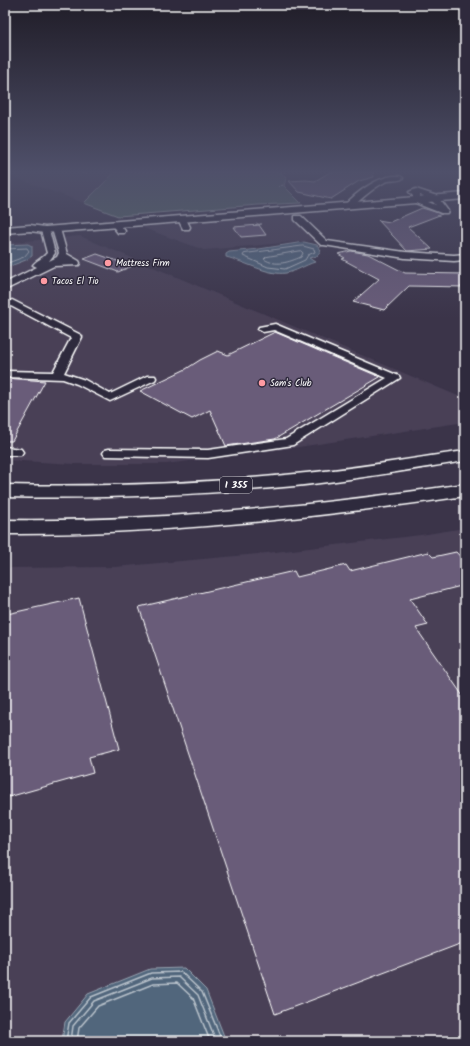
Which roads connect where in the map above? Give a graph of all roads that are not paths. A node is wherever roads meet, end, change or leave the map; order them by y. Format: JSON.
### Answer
{"nodes":[{"id":1,"x":200,"y":221,"type":"edge"},
{"id":2,"x":303,"y":221,"type":"edge"},
{"id":3,"x":56,"y":229,"type":"junction"},
{"id":4,"x":5,"y":230,"type":"edge"},
{"id":5,"x":45,"y":230,"type":"junction"},
{"id":6,"x":5,"y":236,"type":"edge"},
{"id":7,"x":63,"y":255,"type":"junction"},
{"id":8,"x":465,"y":257,"type":"edge"},
{"id":9,"x":53,"y":263,"type":"junction"},
{"id":10,"x":5,"y":280,"type":"edge"},
{"id":11,"x":5,"y":287,"type":"edge"},
{"id":12,"x":5,"y":295,"type":"edge"},
{"id":13,"x":9,"y":304,"type":"edge"},
{"id":14,"x":263,"y":329,"type":"dead end"},
{"id":15,"x":5,"y":374,"type":"edge"},
{"id":16,"x":57,"y":376,"type":"junction"},
{"id":17,"x":152,"y":378,"type":"dead end"},
{"id":18,"x":465,"y":449,"type":"edge"},
{"id":19,"x":110,"y":453,"type":"dead end"},
{"id":20,"x":465,"y":456,"type":"edge"},
{"id":21,"x":5,"y":477,"type":"edge"},
{"id":22,"x":465,"y":490,"type":"edge"},
{"id":23,"x":5,"y":491,"type":"edge"},
{"id":24,"x":5,"y":526,"type":"edge"},
{"id":25,"x":105,"y":526,"type":"junction"},
{"id":26,"x":5,"y":535,"type":"edge"}],
"edges":[{"from":1,"to":3,"type":"main road"},
{"from":2,"to":8,"type":"lane"},
{"from":3,"to":5,"type":"main road"},
{"from":3,"to":7,"type":"lane"},
{"from":4,"to":5,"type":"main road"},
{"from":5,"to":6,"type":"main road"},
{"from":5,"to":10,"type":"lane"},
{"from":7,"to":9,"type":"lane"},
{"from":7,"to":9,"type":"lane"},
{"from":9,"to":11,"type":"lane"},
{"from":12,"to":13,"type":"lane"},
{"from":13,"to":16,"type":"lane"},
{"from":14,"to":19,"type":"lane"},
{"from":15,"to":16,"type":"lane"},
{"from":16,"to":17,"type":"lane"},
{"from":18,"to":21,"type":"highway"},
{"from":20,"to":23,"type":"highway","number":"I 355"},
{"from":22,"to":25,"type":"highway"},
{"from":24,"to":25,"type":"highway"},
{"from":25,"to":26,"type":"highway"}]}
